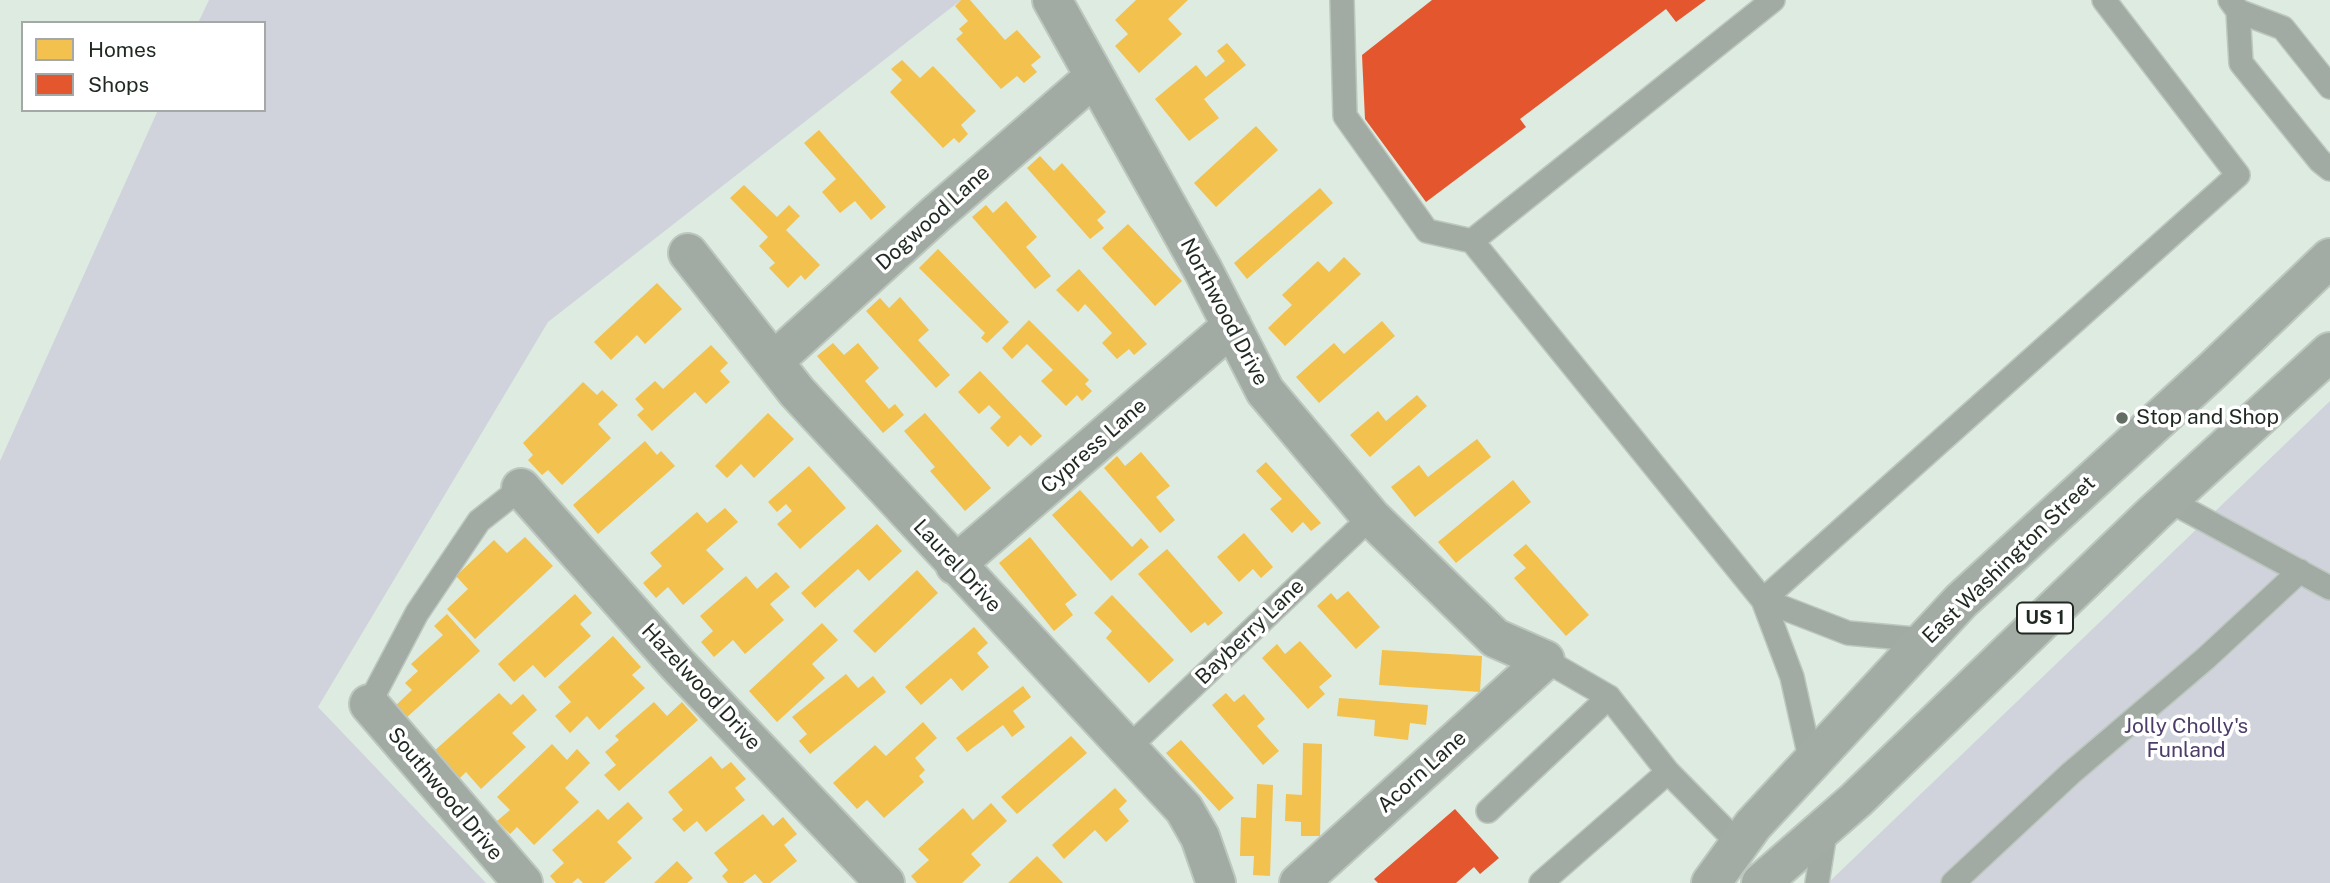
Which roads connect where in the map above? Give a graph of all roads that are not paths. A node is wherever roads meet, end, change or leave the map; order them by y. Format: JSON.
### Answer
{"nodes":[{"id":1,"x":1052,"y":0,"type":"edge"},
{"id":2,"x":1342,"y":0,"type":"edge"},
{"id":3,"x":1773,"y":0,"type":"edge"},
{"id":4,"x":2104,"y":0,"type":"edge"},
{"id":5,"x":2234,"y":6,"type":"edge"},
{"id":6,"x":1094,"y":77,"type":"junction"},
{"id":7,"x":2330,"y":87,"type":"edge"},
{"id":8,"x":2330,"y":169,"type":"edge"},
{"id":9,"x":1472,"y":241,"type":"junction"},
{"id":10,"x":688,"y":253,"type":"dead end"},
{"id":11,"x":2330,"y":258,"type":"edge"},
{"id":12,"x":1232,"y":326,"type":"junction"},
{"id":13,"x":2330,"y":352,"type":"edge"},
{"id":14,"x":774,"y":361,"type":"junction"},
{"id":15,"x":521,"y":488,"type":"joint"},
{"id":16,"x":2168,"y":500,"type":"junction"},
{"id":17,"x":1371,"y":517,"type":"junction"},
{"id":18,"x":955,"y":565,"type":"junction"},
{"id":19,"x":2300,"y":571,"type":"junction"},
{"id":20,"x":2330,"y":588,"type":"edge"},
{"id":21,"x":1763,"y":600,"type":"junction"},
{"id":22,"x":1925,"y":640,"type":"junction"},
{"id":23,"x":1545,"y":660,"type":"junction"},
{"id":24,"x":1609,"y":697,"type":"junction"},
{"id":25,"x":369,"y":704,"type":"joint"},
{"id":26,"x":1129,"y":747,"type":"junction"},
{"id":27,"x":1811,"y":762,"type":"junction"},
{"id":28,"x":1668,"y":772,"type":"junction"},
{"id":29,"x":1488,"y":811,"type":"dead end"},
{"id":30,"x":1827,"y":826,"type":"junction"},
{"id":31,"x":1739,"y":844,"type":"junction"},
{"id":32,"x":523,"y":883,"type":"edge"},
{"id":33,"x":885,"y":883,"type":"edge"},
{"id":34,"x":1216,"y":883,"type":"edge"},
{"id":35,"x":1299,"y":883,"type":"edge"},
{"id":36,"x":1541,"y":883,"type":"edge"},
{"id":37,"x":1711,"y":883,"type":"edge"},
{"id":38,"x":1761,"y":883,"type":"edge"},
{"id":39,"x":1817,"y":883,"type":"edge"},
{"id":40,"x":1953,"y":883,"type":"edge"}],
"edges":[{"from":1,"to":6,"type":"street","name":"Northwood Drive"},
{"from":2,"to":9,"type":"lane"},
{"from":3,"to":9,"type":"lane"},
{"from":4,"to":21,"type":"lane"},
{"from":5,"to":7,"type":"lane"},
{"from":5,"to":8,"type":"lane"},
{"from":6,"to":12,"type":"street","name":"Northwood Drive"},
{"from":6,"to":14,"type":"street","name":"Dogwood Lane"},
{"from":9,"to":21,"type":"lane"},
{"from":10,"to":14,"type":"street","name":"Laurel Drive"},
{"from":11,"to":22,"type":"main road","name":"East Washington Street"},
{"from":12,"to":17,"type":"street","name":"Northwood Drive"},
{"from":12,"to":18,"type":"street","name":"Cypress Lane"},
{"from":13,"to":16,"type":"main road","number":"US 1"},
{"from":14,"to":18,"type":"street","name":"Laurel Drive"},
{"from":15,"to":25,"type":"lane"},
{"from":15,"to":33,"type":"street","name":"Hazelwood Drive"},
{"from":16,"to":19,"type":"lane"},
{"from":16,"to":30,"type":"main road","number":"US 1"},
{"from":17,"to":23,"type":"street","name":"Northwood Drive"},
{"from":17,"to":26,"type":"lane","name":"Bayberry Lane"},
{"from":18,"to":26,"type":"street","name":"Laurel Drive"},
{"from":19,"to":20,"type":"lane"},
{"from":19,"to":40,"type":"lane"},
{"from":21,"to":22,"type":"lane"},
{"from":21,"to":27,"type":"lane"},
{"from":22,"to":27,"type":"main road","name":"East Washington Street"},
{"from":23,"to":24,"type":"lane"},
{"from":23,"to":35,"type":"street","name":"Acorn Lane"},
{"from":24,"to":28,"type":"lane"},
{"from":24,"to":29,"type":"lane"},
{"from":25,"to":32,"type":"street","name":"Southwood Drive"},
{"from":26,"to":34,"type":"street","name":"Laurel Drive"},
{"from":27,"to":31,"type":"main road","name":"East Washington Street"},
{"from":28,"to":31,"type":"lane"},
{"from":28,"to":36,"type":"lane"},
{"from":30,"to":38,"type":"main road","number":"US 1"},
{"from":30,"to":39,"type":"lane"},
{"from":31,"to":37,"type":"main road","name":"East Washington Street"}]}
